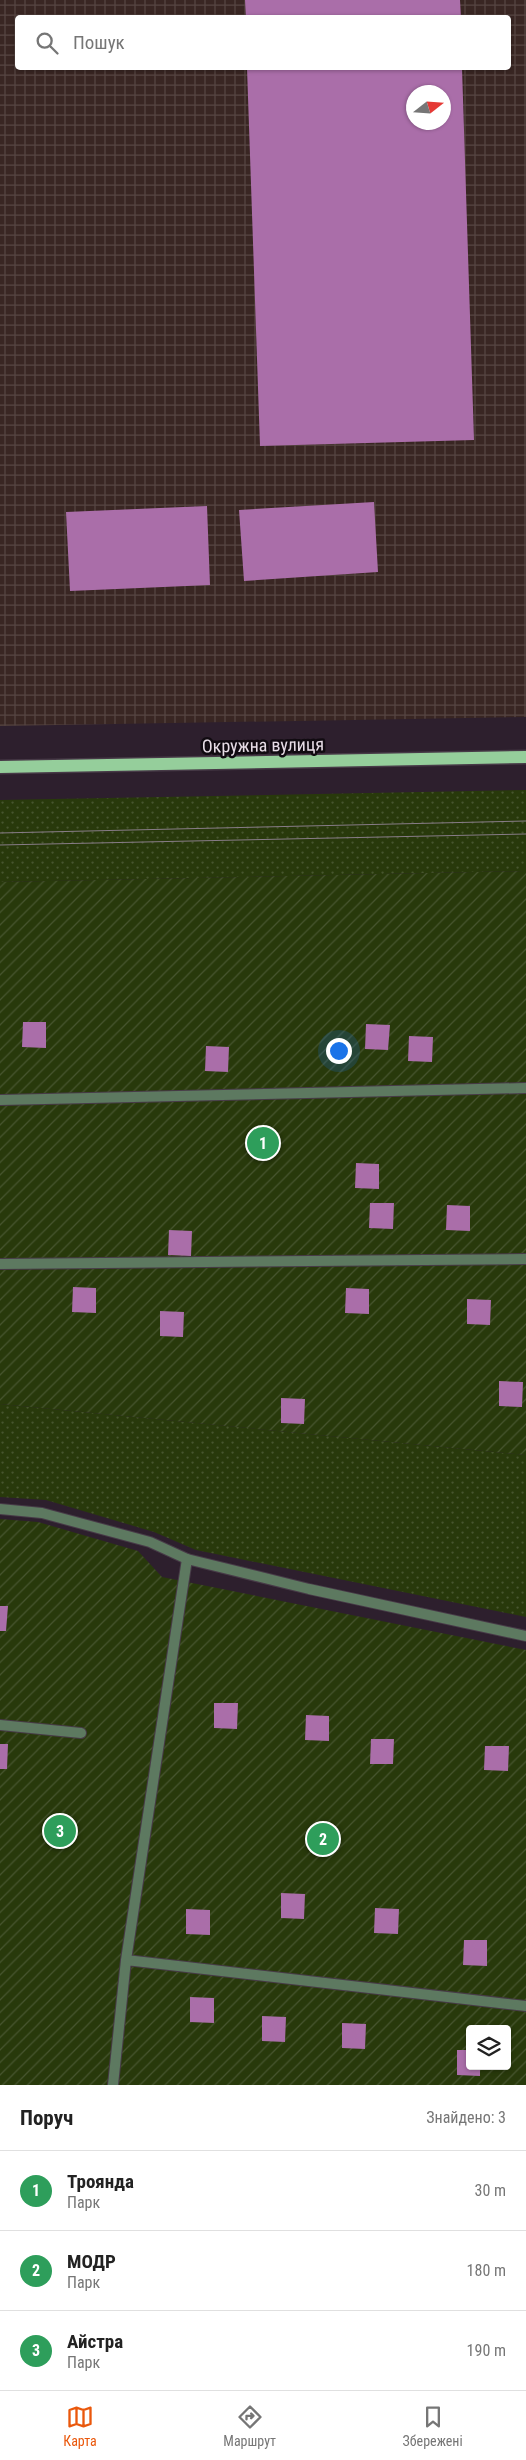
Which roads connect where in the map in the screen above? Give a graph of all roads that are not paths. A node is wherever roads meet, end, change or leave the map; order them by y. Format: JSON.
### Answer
{"nodes":[{"id":1,"x":526,"y":757,"type":"edge"},
{"id":2,"x":0,"y":767,"type":"edge"},
{"id":3,"x":526,"y":1088,"type":"edge"},
{"id":4,"x":0,"y":1100,"type":"edge"},
{"id":5,"x":526,"y":1259,"type":"edge"},
{"id":6,"x":0,"y":1264,"type":"edge"},
{"id":7,"x":0,"y":1509,"type":"edge"},
{"id":8,"x":187,"y":1559,"type":"junction"},
{"id":9,"x":526,"y":1636,"type":"edge"},
{"id":10,"x":0,"y":1725,"type":"edge"},
{"id":11,"x":81,"y":1733,"type":"dead end"},
{"id":12,"x":126,"y":1960,"type":"junction"},
{"id":13,"x":526,"y":2006,"type":"edge"},
{"id":14,"x":113,"y":2085,"type":"edge"}],
"edges":[{"from":1,"to":2,"type":"main road","name":"Окружна вулиця"},
{"from":3,"to":4,"type":"street"},
{"from":5,"to":6,"type":"street"},
{"from":7,"to":8,"type":"street"},
{"from":8,"to":9,"type":"street"},
{"from":8,"to":12,"type":"street"},
{"from":10,"to":11,"type":"street"},
{"from":12,"to":13,"type":"street"},
{"from":12,"to":14,"type":"street"}]}
